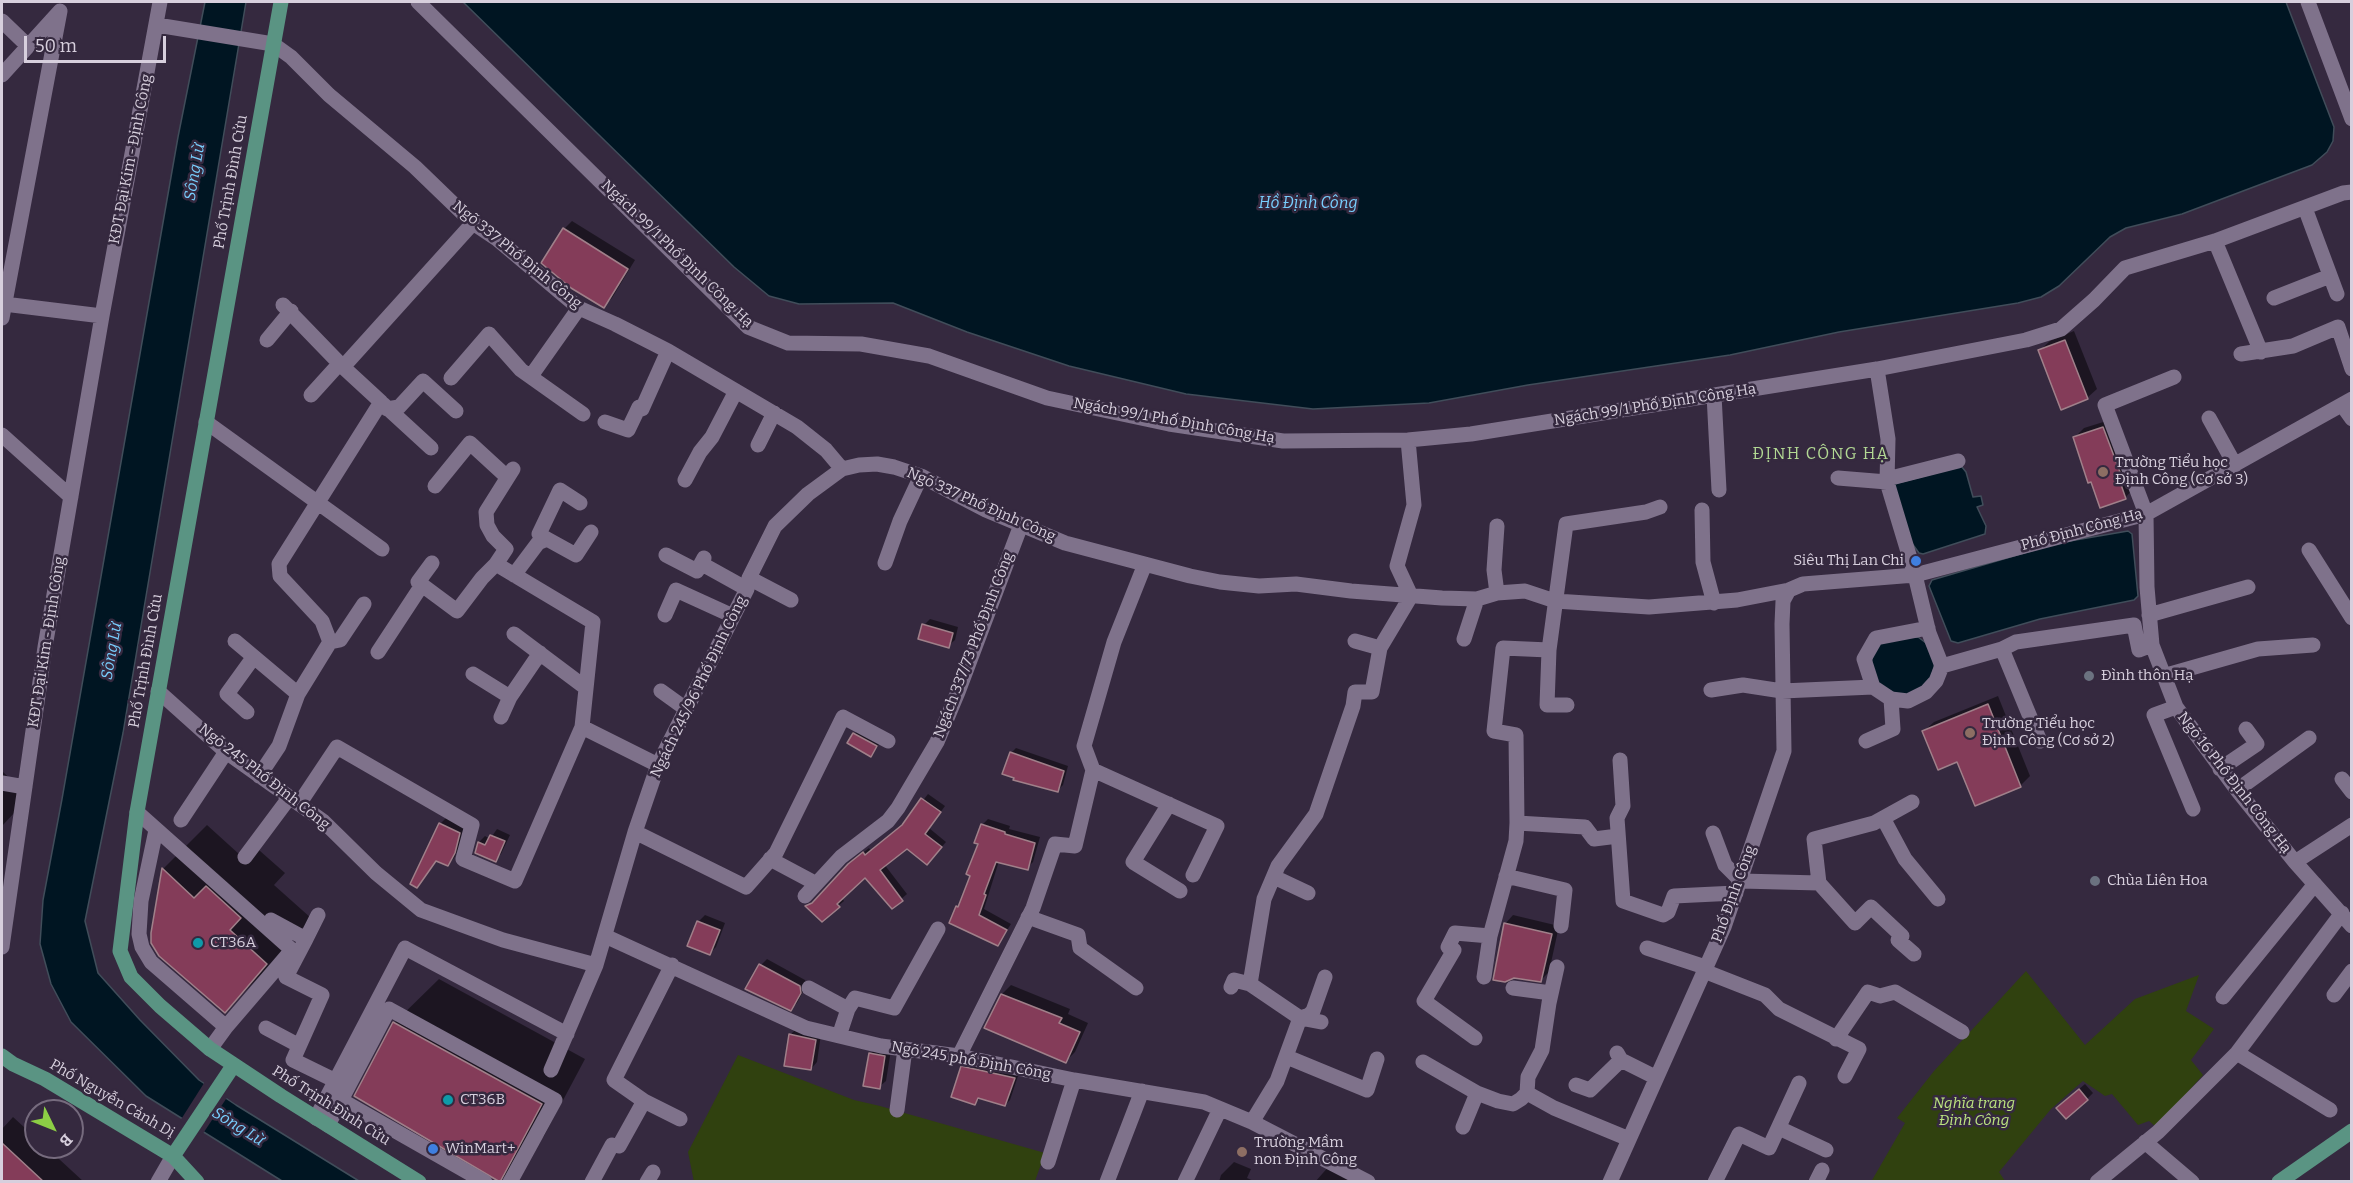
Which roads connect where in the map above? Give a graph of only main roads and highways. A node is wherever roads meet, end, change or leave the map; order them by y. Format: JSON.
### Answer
{"nodes":[{"id":1,"x":281,"y":2,"type":"edge"},
{"id":2,"x":2,"y":1056,"type":"edge"},
{"id":3,"x":233,"y":1066,"type":"junction"},
{"id":4,"x":2352,"y":1131,"type":"edge"},
{"id":5,"x":173,"y":1156,"type":"junction"},
{"id":6,"x":196,"y":1182,"type":"edge"},
{"id":7,"x":419,"y":1182,"type":"edge"},
{"id":8,"x":2279,"y":1182,"type":"edge"}],
"edges":[{"from":1,"to":3,"type":"main road","name":"Phố Trịnh Đình Cửu"},
{"from":2,"to":5,"type":"main road","name":"Phố Nguyễn Cảnh Dị"},
{"from":3,"to":5,"type":"main road"},
{"from":3,"to":7,"type":"main road","name":"Phố Trịnh Đình Cửu"},
{"from":4,"to":8,"type":"main road"},
{"from":5,"to":6,"type":"main road","name":"Phố Nguyễn Cảnh Dị"}]}
